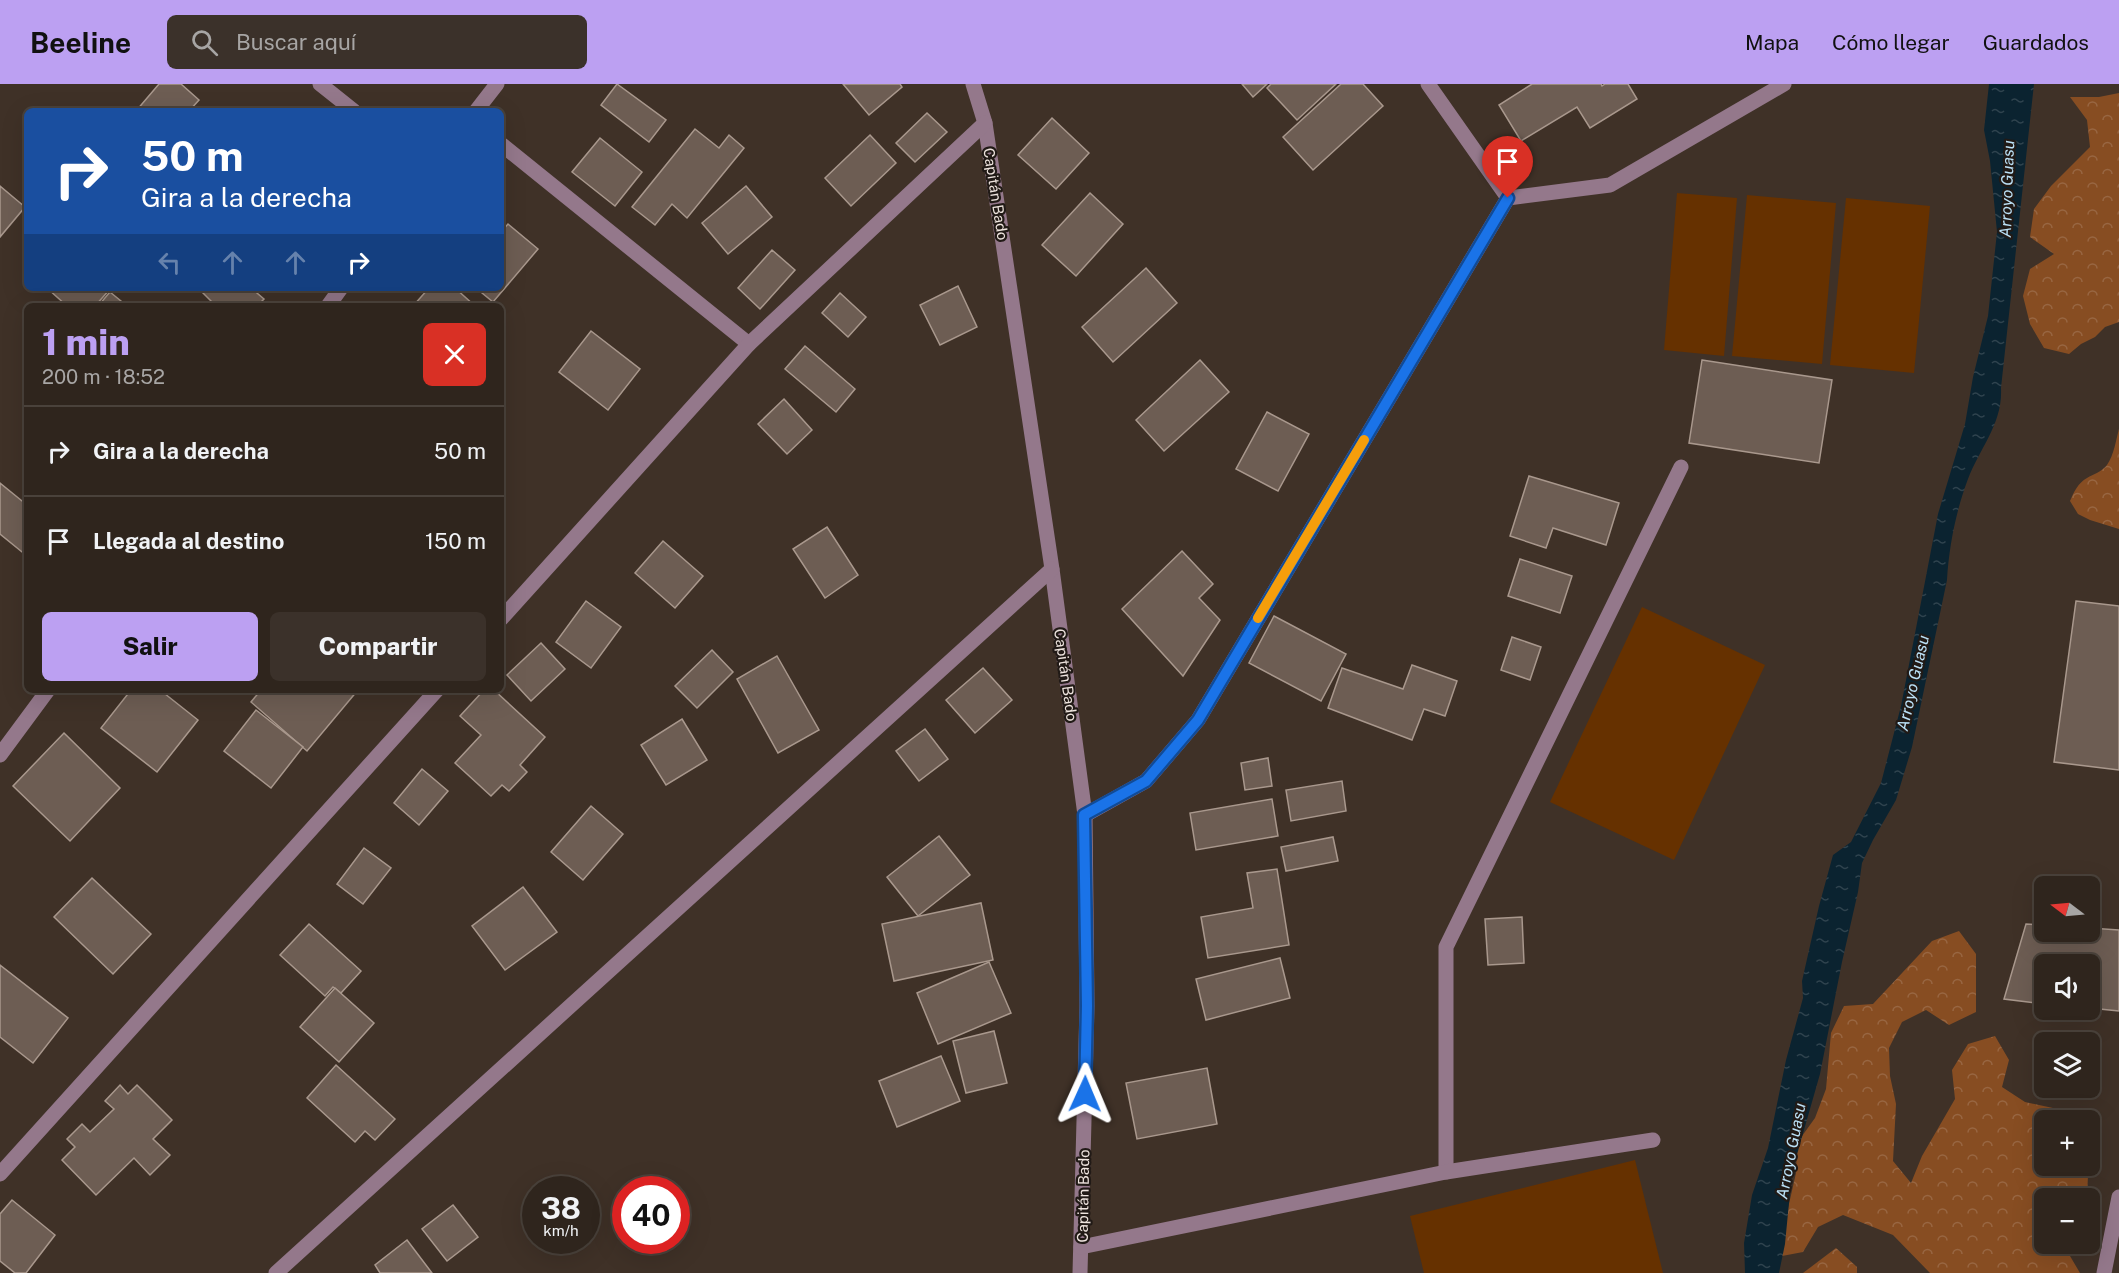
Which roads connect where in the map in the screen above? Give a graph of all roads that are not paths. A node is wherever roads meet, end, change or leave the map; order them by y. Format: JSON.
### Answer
{"nodes":[{"id":1,"x":320,"y":84,"type":"edge"},
{"id":2,"x":497,"y":84,"type":"edge"},
{"id":3,"x":973,"y":84,"type":"edge"},
{"id":4,"x":1428,"y":84,"type":"edge"},
{"id":5,"x":1784,"y":84,"type":"edge"},
{"id":6,"x":350,"y":108,"type":"edge"},
{"id":7,"x":478,"y":108,"type":"edge"},
{"id":8,"x":985,"y":123,"type":"junction"},
{"id":9,"x":504,"y":146,"type":"edge"},
{"id":10,"x":1508,"y":198,"type":"junction"},
{"id":11,"x":749,"y":344,"type":"junction"},
{"id":12,"x":1681,"y":467,"type":"dead end"},
{"id":13,"x":1052,"y":569,"type":"junction"},
{"id":14,"x":504,"y":616,"type":"edge"},
{"id":15,"x":46,"y":693,"type":"edge"},
{"id":16,"x":434,"y":693,"type":"edge"},
{"id":17,"x":0,"y":755,"type":"edge"},
{"id":18,"x":1084,"y":815,"type":"junction"},
{"id":19,"x":1653,"y":1140,"type":"dead end"},
{"id":20,"x":1446,"y":1172,"type":"junction"},
{"id":21,"x":0,"y":1174,"type":"edge"},
{"id":22,"x":2119,"y":1197,"type":"edge"},
{"id":23,"x":1082,"y":1247,"type":"junction"},
{"id":24,"x":276,"y":1273,"type":"edge"},
{"id":25,"x":1080,"y":1273,"type":"edge"},
{"id":26,"x":2104,"y":1273,"type":"edge"}],
"edges":[{"from":1,"to":6,"type":"street"},
{"from":2,"to":7,"type":"street"},
{"from":3,"to":8,"type":"street","name":"Capitán Bado"},
{"from":4,"to":10,"type":"street"},
{"from":5,"to":10,"type":"street"},
{"from":8,"to":11,"type":"street"},
{"from":8,"to":13,"type":"street","name":"Capitán Bado"},
{"from":9,"to":11,"type":"street"},
{"from":10,"to":18,"type":"street"},
{"from":11,"to":14,"type":"street"},
{"from":12,"to":20,"type":"street"},
{"from":13,"to":18,"type":"street","name":"Capitán Bado"},
{"from":13,"to":24,"type":"street"},
{"from":15,"to":17,"type":"street"},
{"from":16,"to":21,"type":"street"},
{"from":18,"to":23,"type":"street","name":"Capitán Bado"},
{"from":19,"to":20,"type":"street"},
{"from":20,"to":23,"type":"street"},
{"from":22,"to":26,"type":"street"},
{"from":23,"to":25,"type":"street","name":"Capitán Bado"}]}
